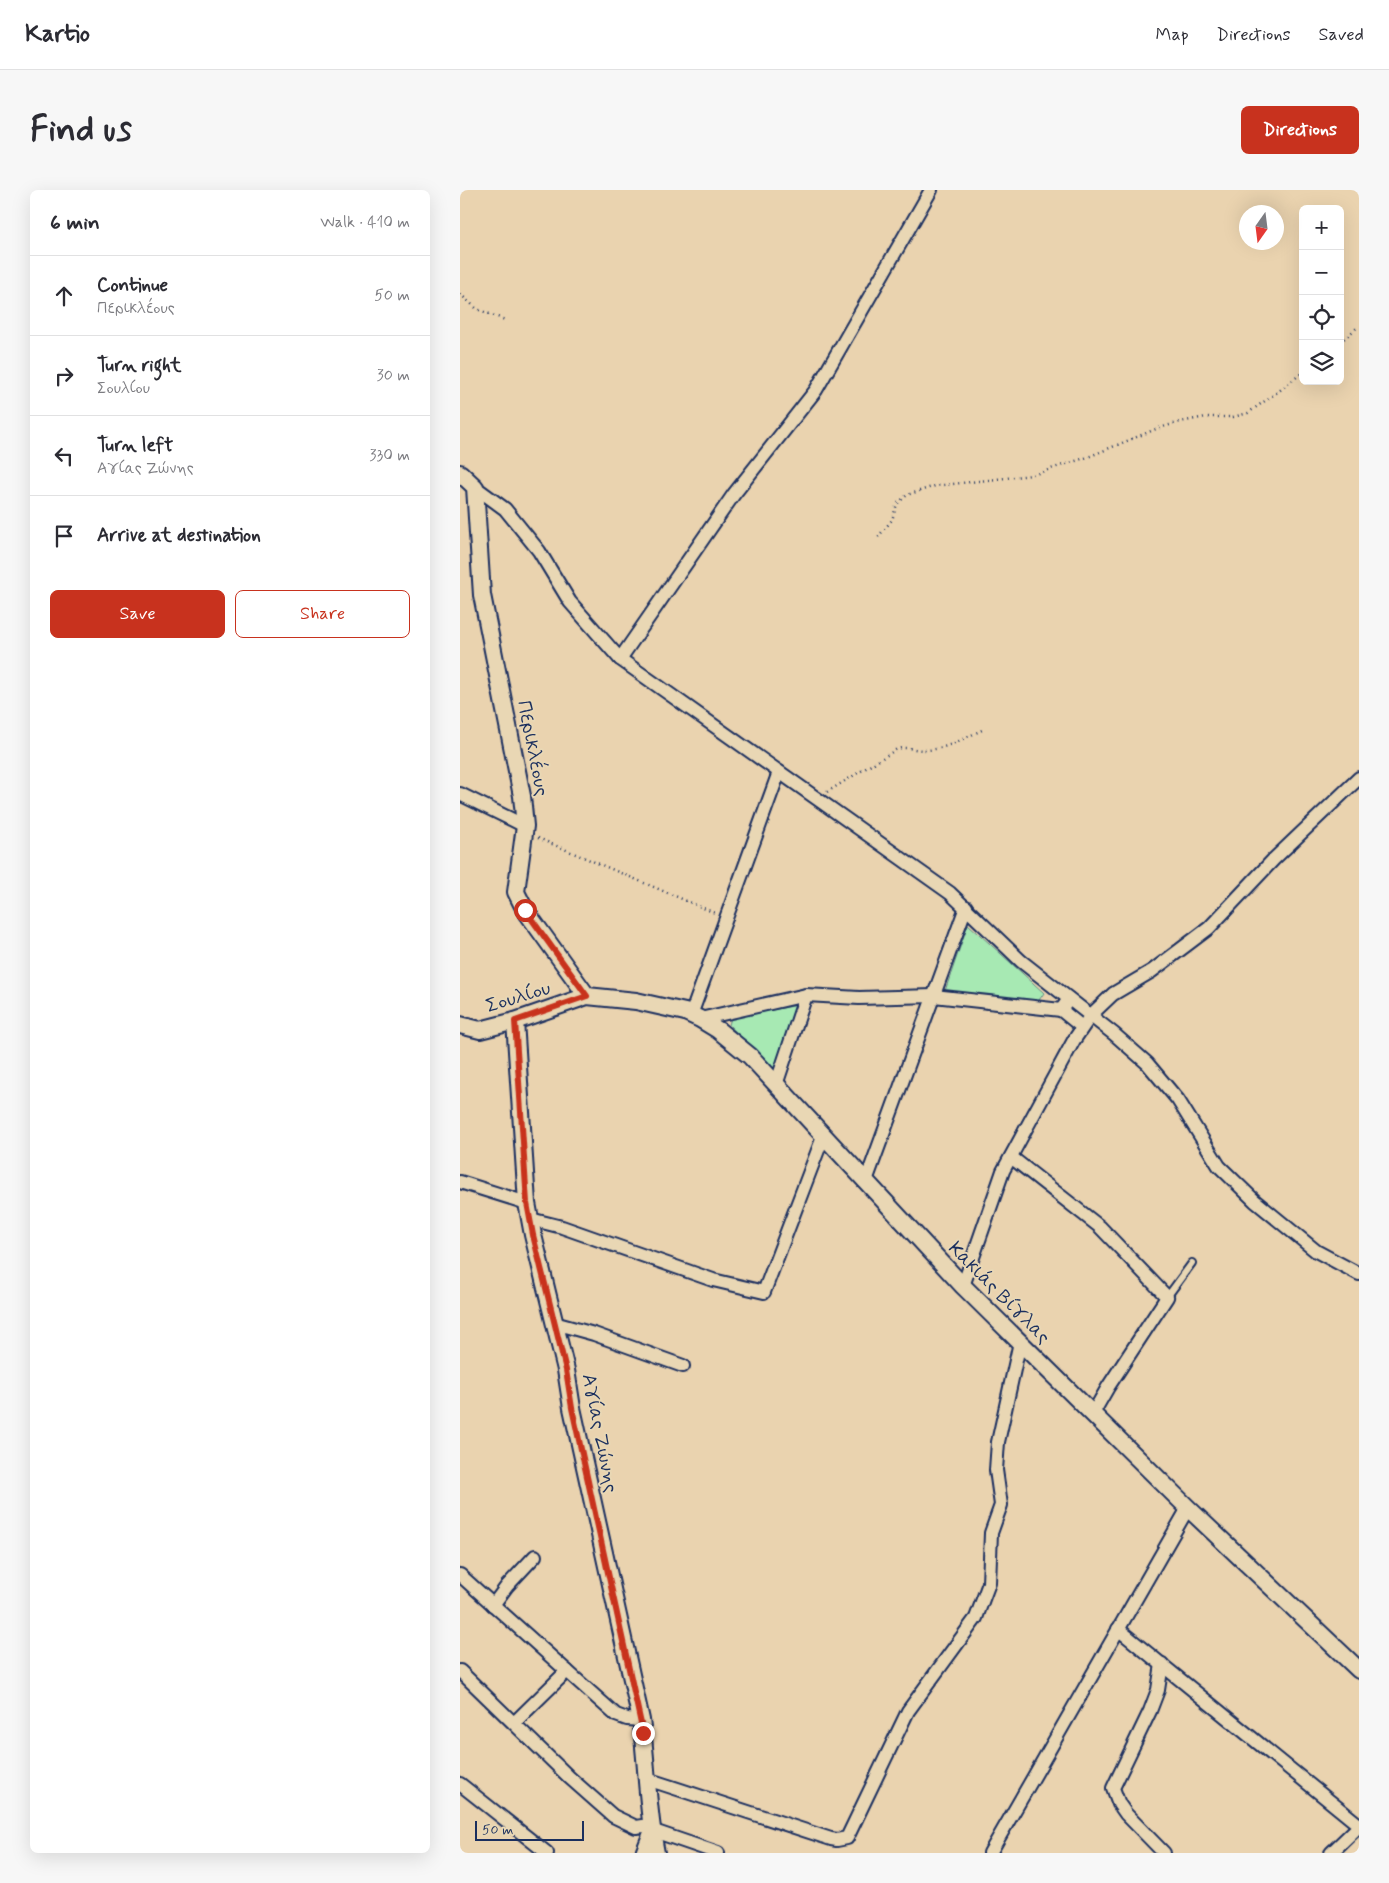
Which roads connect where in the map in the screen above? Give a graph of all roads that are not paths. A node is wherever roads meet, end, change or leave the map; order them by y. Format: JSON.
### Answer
{"nodes":[{"id":1,"x":931,"y":190,"type":"edge"},
{"id":2,"x":465,"y":478,"type":"edge"},
{"id":3,"x":620,"y":659,"type":"junction"},
{"id":4,"x":779,"y":772,"type":"junction"},
{"id":5,"x":1359,"y":778,"type":"edge"},
{"id":6,"x":460,"y":794,"type":"edge"},
{"id":7,"x":524,"y":829,"type":"junction"},
{"id":8,"x":966,"y":907,"type":"junction"},
{"id":9,"x":806,"y":995,"type":"junction"},
{"id":10,"x":587,"y":996,"type":"junction"},
{"id":11,"x":934,"y":996,"type":"junction"},
{"id":12,"x":1069,"y":999,"type":"junction"},
{"id":13,"x":1061,"y":1010,"type":"junction"},
{"id":14,"x":1090,"y":1016,"type":"junction"},
{"id":15,"x":696,"y":1017,"type":"junction"},
{"id":16,"x":515,"y":1021,"type":"junction"},
{"id":17,"x":460,"y":1025,"type":"edge"},
{"id":18,"x":1082,"y":1027,"type":"junction"},
{"id":19,"x":776,"y":1085,"type":"junction"},
{"id":20,"x":823,"y":1137,"type":"junction"},
{"id":21,"x":1011,"y":1156,"type":"junction"},
{"id":22,"x":866,"y":1182,"type":"junction"},
{"id":23,"x":460,"y":1183,"type":"edge"},
{"id":24,"x":529,"y":1211,"type":"junction"},
{"id":25,"x":1192,"y":1263,"type":"dead end"},
{"id":26,"x":1359,"y":1274,"type":"edge"},
{"id":27,"x":963,"y":1286,"type":"junction"},
{"id":28,"x":1167,"y":1297,"type":"junction"},
{"id":29,"x":554,"y":1323,"type":"junction"},
{"id":30,"x":1020,"y":1342,"type":"junction"},
{"id":31,"x":684,"y":1366,"type":"dead end"},
{"id":32,"x":1092,"y":1415,"type":"junction"},
{"id":33,"x":1188,"y":1508,"type":"junction"},
{"id":34,"x":535,"y":1556,"type":"dead end"},
{"id":35,"x":460,"y":1575,"type":"edge"},
{"id":36,"x":493,"y":1605,"type":"junction"},
{"id":37,"x":1118,"y":1629,"type":"junction"},
{"id":38,"x":1162,"y":1664,"type":"junction"},
{"id":39,"x":1359,"y":1670,"type":"edge"},
{"id":40,"x":460,"y":1671,"type":"edge"},
{"id":41,"x":567,"y":1671,"type":"junction"},
{"id":42,"x":641,"y":1720,"type":"junction"},
{"id":43,"x":514,"y":1723,"type":"junction"},
{"id":44,"x":647,"y":1779,"type":"junction"},
{"id":45,"x":460,"y":1784,"type":"edge"},
{"id":46,"x":1359,"y":1826,"type":"edge"},
{"id":47,"x":651,"y":1828,"type":"junction"},
{"id":48,"x":547,"y":1853,"type":"edge"},
{"id":49,"x":642,"y":1853,"type":"edge"},
{"id":50,"x":656,"y":1853,"type":"edge"},
{"id":51,"x":718,"y":1853,"type":"edge"},
{"id":52,"x":990,"y":1853,"type":"edge"},
{"id":53,"x":1164,"y":1853,"type":"edge"},
{"id":54,"x":1331,"y":1853,"type":"edge"}],
"edges":[{"from":1,"to":3,"type":"street"},
{"from":2,"to":3,"type":"street"},
{"from":2,"to":7,"type":"street","name":"Περικλέους"},
{"from":3,"to":4,"type":"street"},
{"from":4,"to":8,"type":"street"},
{"from":4,"to":15,"type":"street"},
{"from":5,"to":14,"type":"street"},
{"from":6,"to":7,"type":"street"},
{"from":7,"to":10,"type":"street","name":"Περικλέους"},
{"from":8,"to":11,"type":"street"},
{"from":8,"to":12,"type":"street"},
{"from":9,"to":11,"type":"street"},
{"from":9,"to":15,"type":"street"},
{"from":9,"to":19,"type":"street"},
{"from":10,"to":15,"type":"street","name":"Κακιάς Βίγλας"},
{"from":10,"to":16,"type":"street","name":"Σουλίου"},
{"from":11,"to":13,"type":"street"},
{"from":11,"to":22,"type":"street"},
{"from":12,"to":13,"type":"street"},
{"from":12,"to":14,"type":"street"},
{"from":13,"to":18,"type":"street"},
{"from":14,"to":18,"type":"street"},
{"from":14,"to":26,"type":"street"},
{"from":15,"to":19,"type":"street","name":"Κακιάς Βίγλας"},
{"from":16,"to":17,"type":"street","name":"Σουλίου"},
{"from":16,"to":24,"type":"street","name":"Αγίας Ζώνης"},
{"from":18,"to":21,"type":"street"},
{"from":19,"to":20,"type":"street","name":"Κακιάς Βίγλας"},
{"from":20,"to":22,"type":"street","name":"Κακιάς Βίγλας"},
{"from":20,"to":24,"type":"street"},
{"from":21,"to":27,"type":"street"},
{"from":21,"to":28,"type":"street"},
{"from":22,"to":27,"type":"street","name":"Κακιάς Βίγλας"},
{"from":23,"to":24,"type":"street"},
{"from":24,"to":29,"type":"street","name":"Αγίας Ζώνης"},
{"from":25,"to":28,"type":"lane"},
{"from":27,"to":30,"type":"street","name":"Κακιάς Βίγλας"},
{"from":28,"to":32,"type":"street"},
{"from":29,"to":31,"type":"street"},
{"from":29,"to":42,"type":"street","name":"Αγίας Ζώνης"},
{"from":30,"to":32,"type":"street","name":"Κακιάς Βίγλας"},
{"from":30,"to":44,"type":"street"},
{"from":32,"to":33,"type":"street","name":"Κακιάς Βίγλας"},
{"from":33,"to":37,"type":"street"},
{"from":33,"to":39,"type":"street","name":"Κακιάς Βίγλας"},
{"from":34,"to":36,"type":"street"},
{"from":35,"to":36,"type":"street"},
{"from":36,"to":41,"type":"street"},
{"from":37,"to":38,"type":"street"},
{"from":37,"to":52,"type":"street"},
{"from":38,"to":46,"type":"street"},
{"from":38,"to":53,"type":"street"},
{"from":40,"to":43,"type":"street"},
{"from":41,"to":42,"type":"street"},
{"from":41,"to":43,"type":"street"},
{"from":42,"to":44,"type":"street","name":"Αγίας Ζώνης"},
{"from":43,"to":47,"type":"street"},
{"from":44,"to":47,"type":"street","name":"Αγίας Ζώνης"},
{"from":45,"to":48,"type":"street"},
{"from":46,"to":54,"type":"street"},
{"from":47,"to":49,"type":"street"},
{"from":47,"to":50,"type":"street","name":"Αγίας Ζώνης"},
{"from":47,"to":51,"type":"street"}]}
